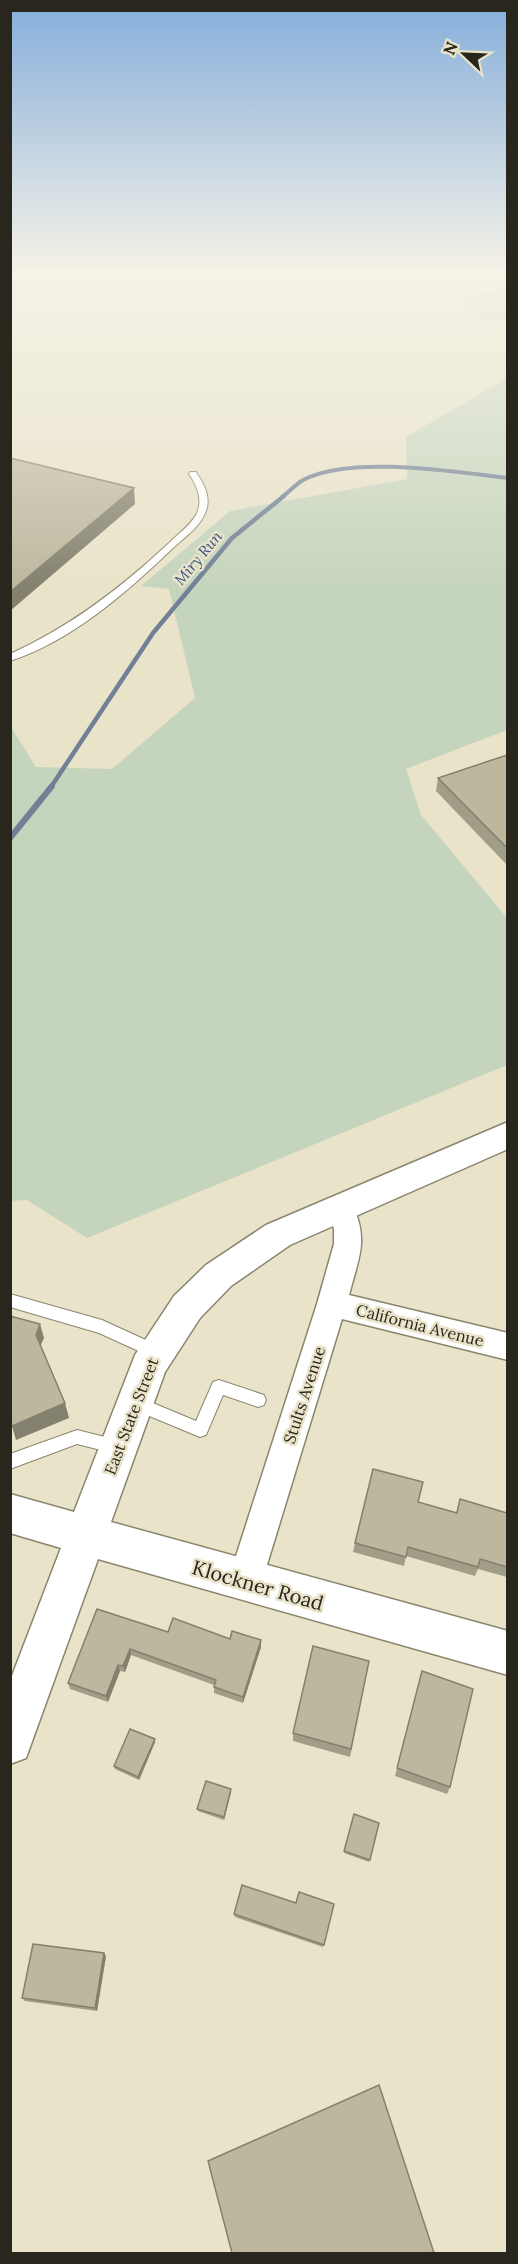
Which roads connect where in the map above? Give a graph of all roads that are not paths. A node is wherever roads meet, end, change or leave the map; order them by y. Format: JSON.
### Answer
{"nodes":[{"id":1,"x":193,"y":474,"type":"dead end"},
{"id":2,"x":10,"y":658,"type":"edge"},
{"id":3,"x":507,"y":1135,"type":"edge"},
{"id":4,"x":340,"y":1208,"type":"junction"},
{"id":5,"x":10,"y":1300,"type":"edge"},
{"id":6,"x":332,"y":1304,"type":"junction"},
{"id":7,"x":507,"y":1347,"type":"edge"},
{"id":8,"x":156,"y":1352,"type":"junction"},
{"id":9,"x":258,"y":1400,"type":"dead end"},
{"id":10,"x":134,"y":1402,"type":"junction"},
{"id":11,"x":118,"y":1447,"type":"junction"},
{"id":12,"x":10,"y":1462,"type":"edge"},
{"id":13,"x":10,"y":1513,"type":"edge"},
{"id":14,"x":85,"y":1535,"type":"junction"},
{"id":15,"x":244,"y":1581,"type":"junction"},
{"id":16,"x":507,"y":1653,"type":"edge"},
{"id":17,"x":10,"y":1742,"type":"edge"}],
"edges":[{"from":1,"to":2,"type":"lane"},
{"from":3,"to":4,"type":"street","name":"East State Street"},
{"from":4,"to":6,"type":"street","name":"Stults Avenue"},
{"from":4,"to":8,"type":"street","name":"East State Street"},
{"from":5,"to":8,"type":"lane"},
{"from":6,"to":7,"type":"street","name":"California Avenue"},
{"from":6,"to":15,"type":"street","name":"Stults Avenue"},
{"from":8,"to":10,"type":"street","name":"East State Street"},
{"from":9,"to":10,"type":"lane"},
{"from":10,"to":11,"type":"street","name":"East State Street"},
{"from":11,"to":12,"type":"lane"},
{"from":11,"to":14,"type":"street","name":"East State Street"},
{"from":13,"to":14,"type":"street","name":"Klockner Road"},
{"from":14,"to":15,"type":"street","name":"Klockner Road"},
{"from":14,"to":17,"type":"street","name":"East State Street"},
{"from":15,"to":16,"type":"street","name":"Klockner Road"}]}
